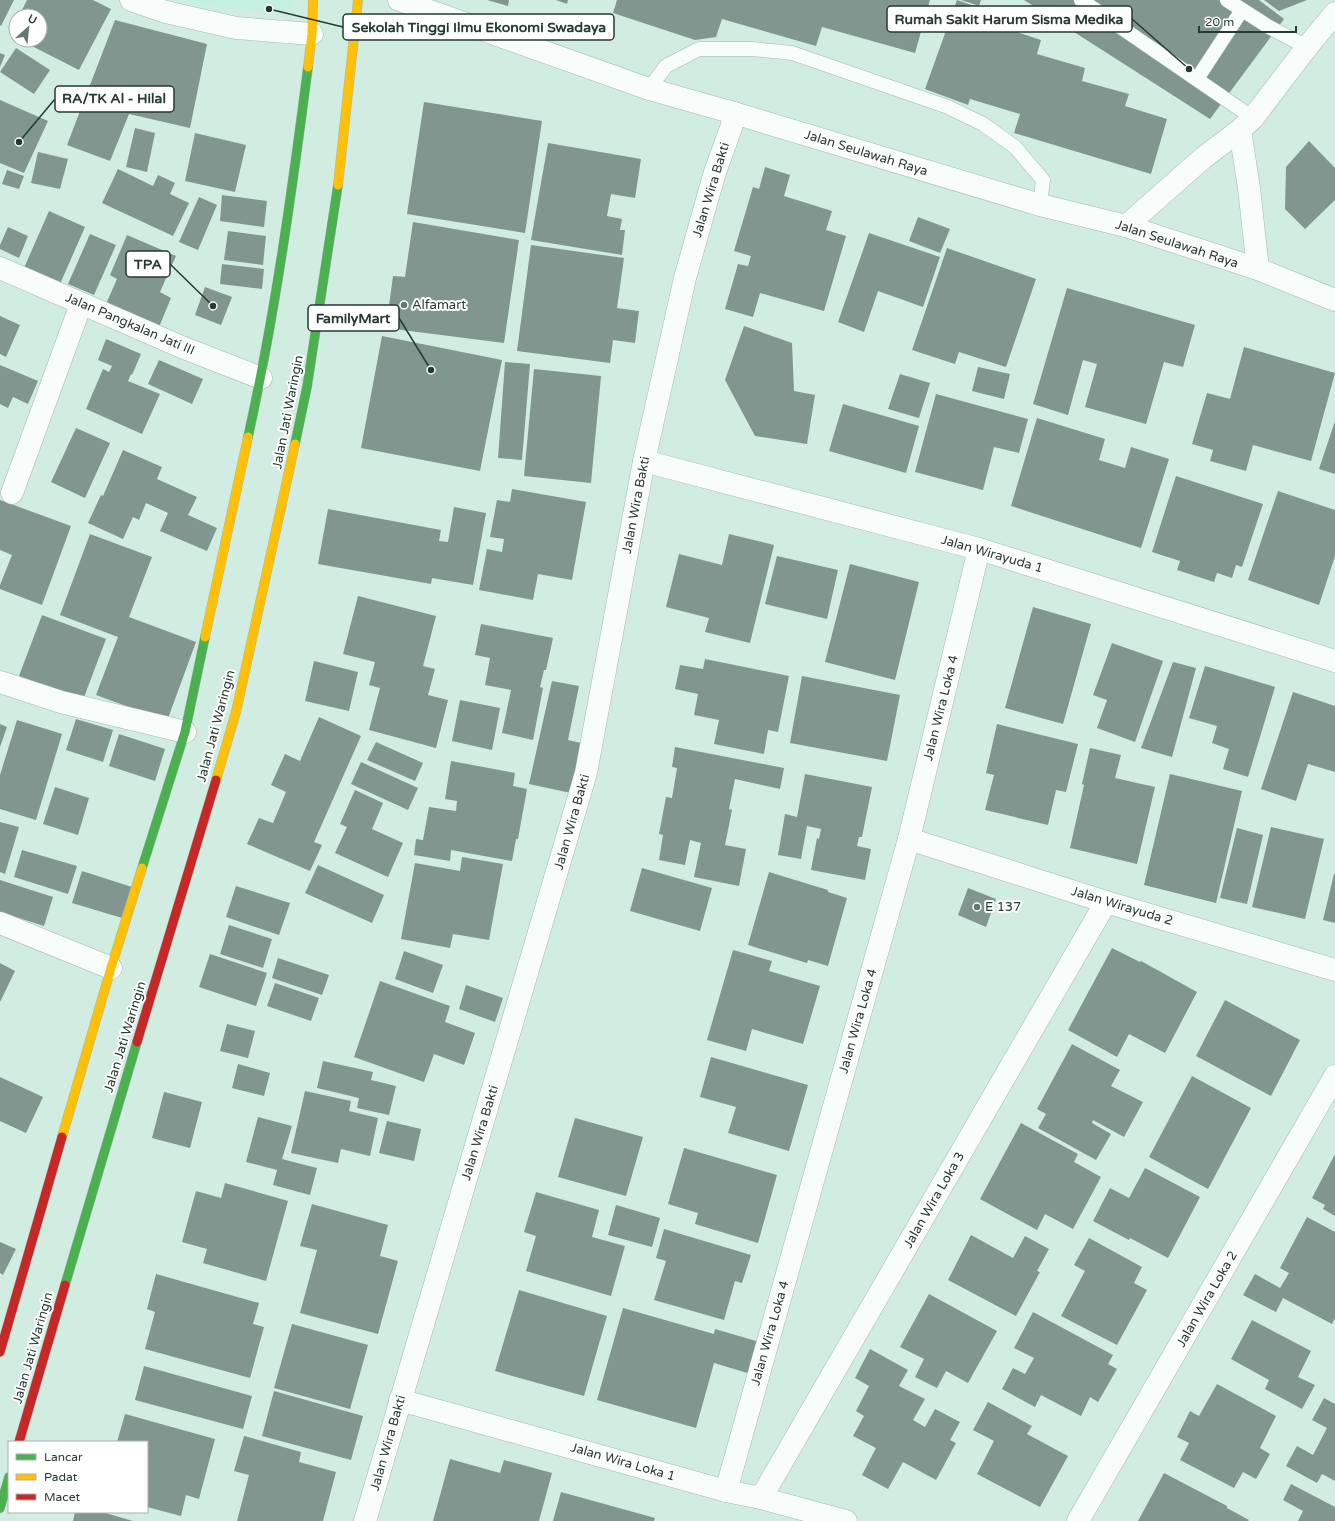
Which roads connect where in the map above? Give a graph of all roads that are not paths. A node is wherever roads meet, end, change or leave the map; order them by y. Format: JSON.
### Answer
{"nodes":[{"id":1,"x":131,"y":0,"type":"edge"},
{"id":2,"x":313,"y":0,"type":"edge"},
{"id":3,"x":358,"y":0,"type":"edge"},
{"id":4,"x":399,"y":0,"type":"edge"},
{"id":5,"x":1081,"y":0,"type":"edge"},
{"id":6,"x":1228,"y":0,"type":"edge"},
{"id":7,"x":1242,"y":10,"type":"junction"},
{"id":8,"x":1335,"y":13,"type":"edge"},
{"id":9,"x":312,"y":34,"type":"junction"},
{"id":10,"x":1307,"y":47,"type":"junction"},
{"id":11,"x":1197,"y":79,"type":"junction"},
{"id":12,"x":649,"y":89,"type":"junction"},
{"id":13,"x":734,"y":112,"type":"junction"},
{"id":14,"x":1246,"y":124,"type":"junction"},
{"id":15,"x":1040,"y":205,"type":"junction"},
{"id":16,"x":1126,"y":226,"type":"junction"},
{"id":17,"x":0,"y":268,"type":"edge"},
{"id":18,"x":1258,"y":269,"type":"junction"},
{"id":19,"x":1335,"y":300,"type":"edge"},
{"id":20,"x":81,"y":304,"type":"junction"},
{"id":21,"x":261,"y":378,"type":"junction"},
{"id":22,"x":644,"y":461,"type":"junction"},
{"id":23,"x":12,"y":493,"type":"dead end"},
{"id":24,"x":979,"y":549,"type":"junction"},
{"id":25,"x":1335,"y":661,"type":"edge"},
{"id":26,"x":0,"y":682,"type":"edge"},
{"id":27,"x":185,"y":732,"type":"junction"},
{"id":28,"x":910,"y":840,"type":"junction"},
{"id":29,"x":1106,"y":902,"type":"junction"},
{"id":30,"x":0,"y":923,"type":"edge"},
{"id":31,"x":111,"y":968,"type":"junction"},
{"id":32,"x":1335,"y":970,"type":"edge"},
{"id":33,"x":1335,"y":1076,"type":"edge"},
{"id":34,"x":0,"y":1352,"type":"edge"},
{"id":35,"x":400,"y":1400,"type":"junction"},
{"id":36,"x":19,"y":1441,"type":"edge"},
{"id":37,"x":8,"y":1480,"type":"edge"},
{"id":38,"x":726,"y":1491,"type":"junction"},
{"id":39,"x":761,"y":1498,"type":"junction"},
{"id":40,"x":0,"y":1508,"type":"edge"},
{"id":41,"x":365,"y":1521,"type":"edge"},
{"id":42,"x":846,"y":1521,"type":"edge"},
{"id":43,"x":1078,"y":1521,"type":"edge"}],
"edges":[{"from":1,"to":9,"type":"street"},
{"from":2,"to":9,"type":"main road"},
{"from":3,"to":36,"type":"main road","name":"Jalan Jati Waringin"},
{"from":4,"to":12,"type":"street","name":"Jalan Seulawah Raya"},
{"from":5,"to":11,"type":"lane"},
{"from":6,"to":7,"type":"lane"},
{"from":7,"to":10,"type":"lane"},
{"from":7,"to":11,"type":"lane"},
{"from":8,"to":10,"type":"street"},
{"from":9,"to":21,"type":"main road"},
{"from":10,"to":14,"type":"street"},
{"from":11,"to":14,"type":"lane"},
{"from":12,"to":13,"type":"street","name":"Jalan Seulawah Raya"},
{"from":12,"to":15,"type":"lane"},
{"from":13,"to":15,"type":"street","name":"Jalan Seulawah Raya"},
{"from":13,"to":22,"type":"street","name":"Jalan Wira Bakti"},
{"from":14,"to":16,"type":"street"},
{"from":14,"to":18,"type":"street"},
{"from":15,"to":16,"type":"street","name":"Jalan Seulawah Raya"},
{"from":16,"to":18,"type":"street","name":"Jalan Seulawah Raya"},
{"from":17,"to":20,"type":"street","name":"Jalan Pangkalan Jati III"},
{"from":18,"to":19,"type":"street","name":"Jalan Seulawah Raya"},
{"from":20,"to":21,"type":"street","name":"Jalan Pangkalan Jati III"},
{"from":20,"to":23,"type":"street"},
{"from":21,"to":27,"type":"main road"},
{"from":22,"to":24,"type":"street","name":"Jalan Wirayuda 1"},
{"from":22,"to":35,"type":"street","name":"Jalan Wira Bakti"},
{"from":24,"to":25,"type":"street","name":"Jalan Wirayuda 1"},
{"from":24,"to":28,"type":"street","name":"Jalan Wira Loka 4"},
{"from":26,"to":27,"type":"street"},
{"from":27,"to":31,"type":"main road"},
{"from":28,"to":29,"type":"street","name":"Jalan Wirayuda 2"},
{"from":28,"to":38,"type":"street","name":"Jalan Wira Loka 4"},
{"from":29,"to":32,"type":"street","name":"Jalan Wirayuda 2"},
{"from":29,"to":39,"type":"street","name":"Jalan Wira Loka 3"},
{"from":30,"to":31,"type":"street"},
{"from":31,"to":34,"type":"main road"},
{"from":33,"to":43,"type":"street","name":"Jalan Wira Loka 2"},
{"from":35,"to":38,"type":"street","name":"Jalan Wira Loka 1"},
{"from":35,"to":41,"type":"street","name":"Jalan Wira Bakti"},
{"from":37,"to":40,"type":"main road"},
{"from":38,"to":39,"type":"street","name":"Jalan Wira Loka 1"},
{"from":39,"to":42,"type":"street","name":"Jalan Wira Loka 1"}]}
